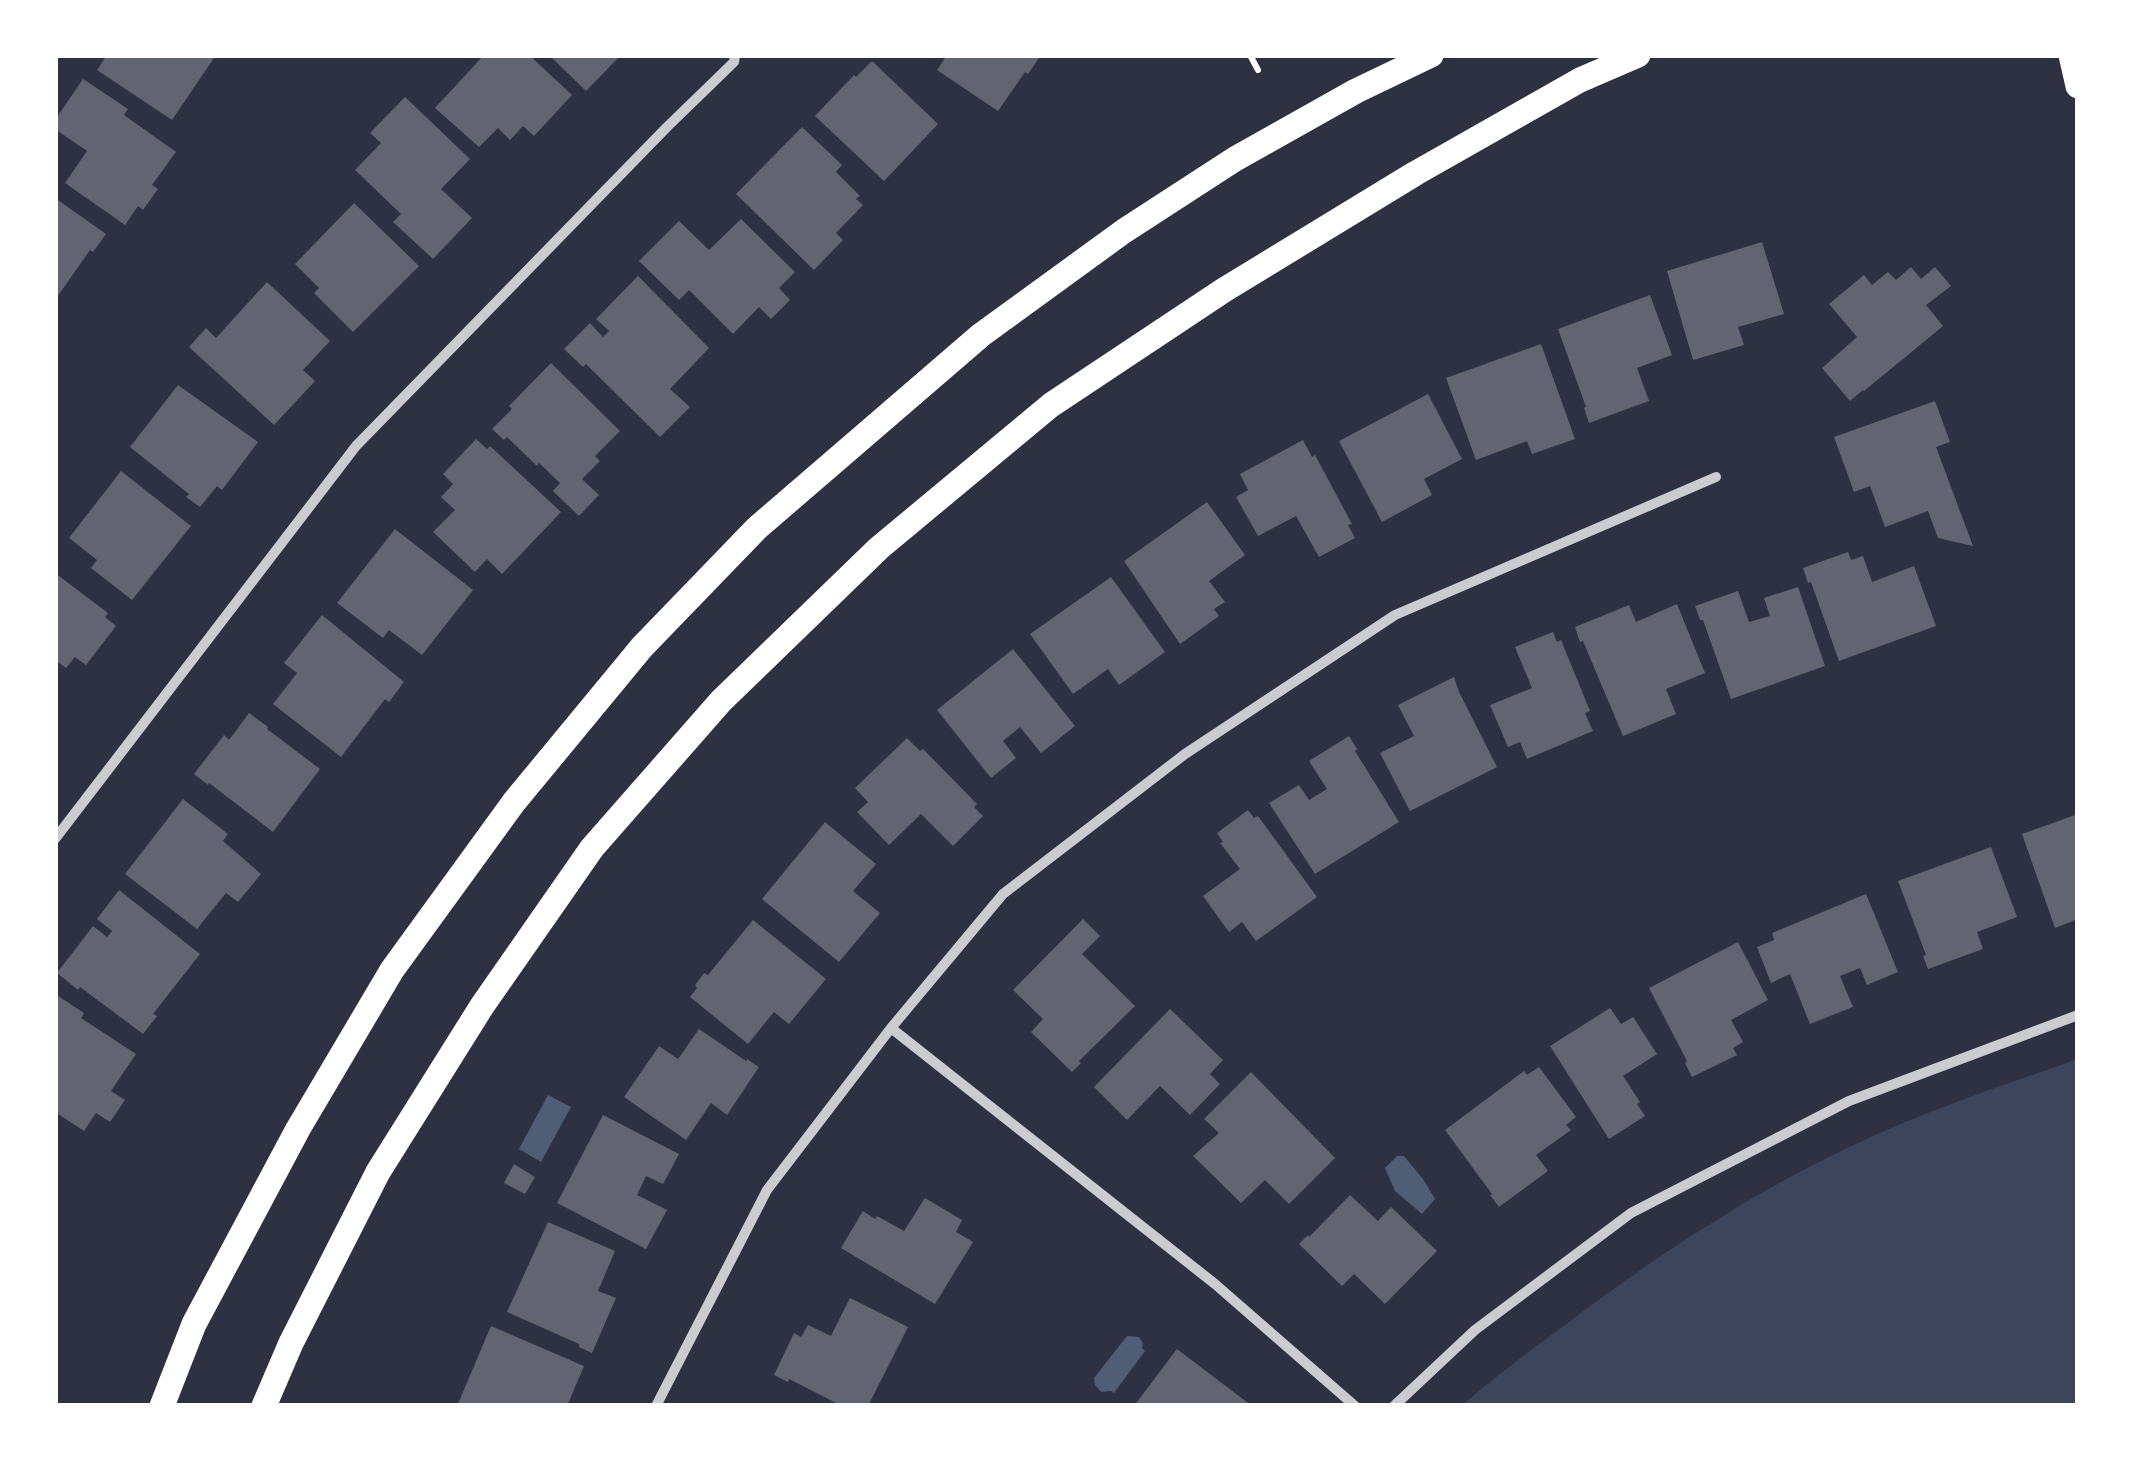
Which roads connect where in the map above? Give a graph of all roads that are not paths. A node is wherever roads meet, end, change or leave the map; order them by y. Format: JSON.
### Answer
{"nodes":[{"id":1,"x":735,"y":55,"type":"edge"},
{"id":2,"x":1431,"y":55,"type":"edge"},
{"id":3,"x":1638,"y":55,"type":"edge"},
{"id":4,"x":2072,"y":55,"type":"edge"},
{"id":5,"x":2078,"y":86,"type":"edge"},
{"id":6,"x":1716,"y":476,"type":"dead end"},
{"id":7,"x":55,"y":839,"type":"edge"},
{"id":8,"x":2078,"y":1015,"type":"edge"},
{"id":9,"x":891,"y":1028,"type":"junction"},
{"id":10,"x":162,"y":1406,"type":"edge"},
{"id":11,"x":264,"y":1406,"type":"edge"},
{"id":12,"x":656,"y":1406,"type":"edge"},
{"id":13,"x":1355,"y":1406,"type":"edge"},
{"id":14,"x":1394,"y":1406,"type":"edge"}],
"edges":[{"from":1,"to":7,"type":"street"},
{"from":2,"to":10,"type":"main road"},
{"from":3,"to":11,"type":"main road"},
{"from":4,"to":5,"type":"main road"},
{"from":6,"to":9,"type":"street"},
{"from":8,"to":14,"type":"street"},
{"from":9,"to":12,"type":"street"},
{"from":9,"to":13,"type":"street"}]}
